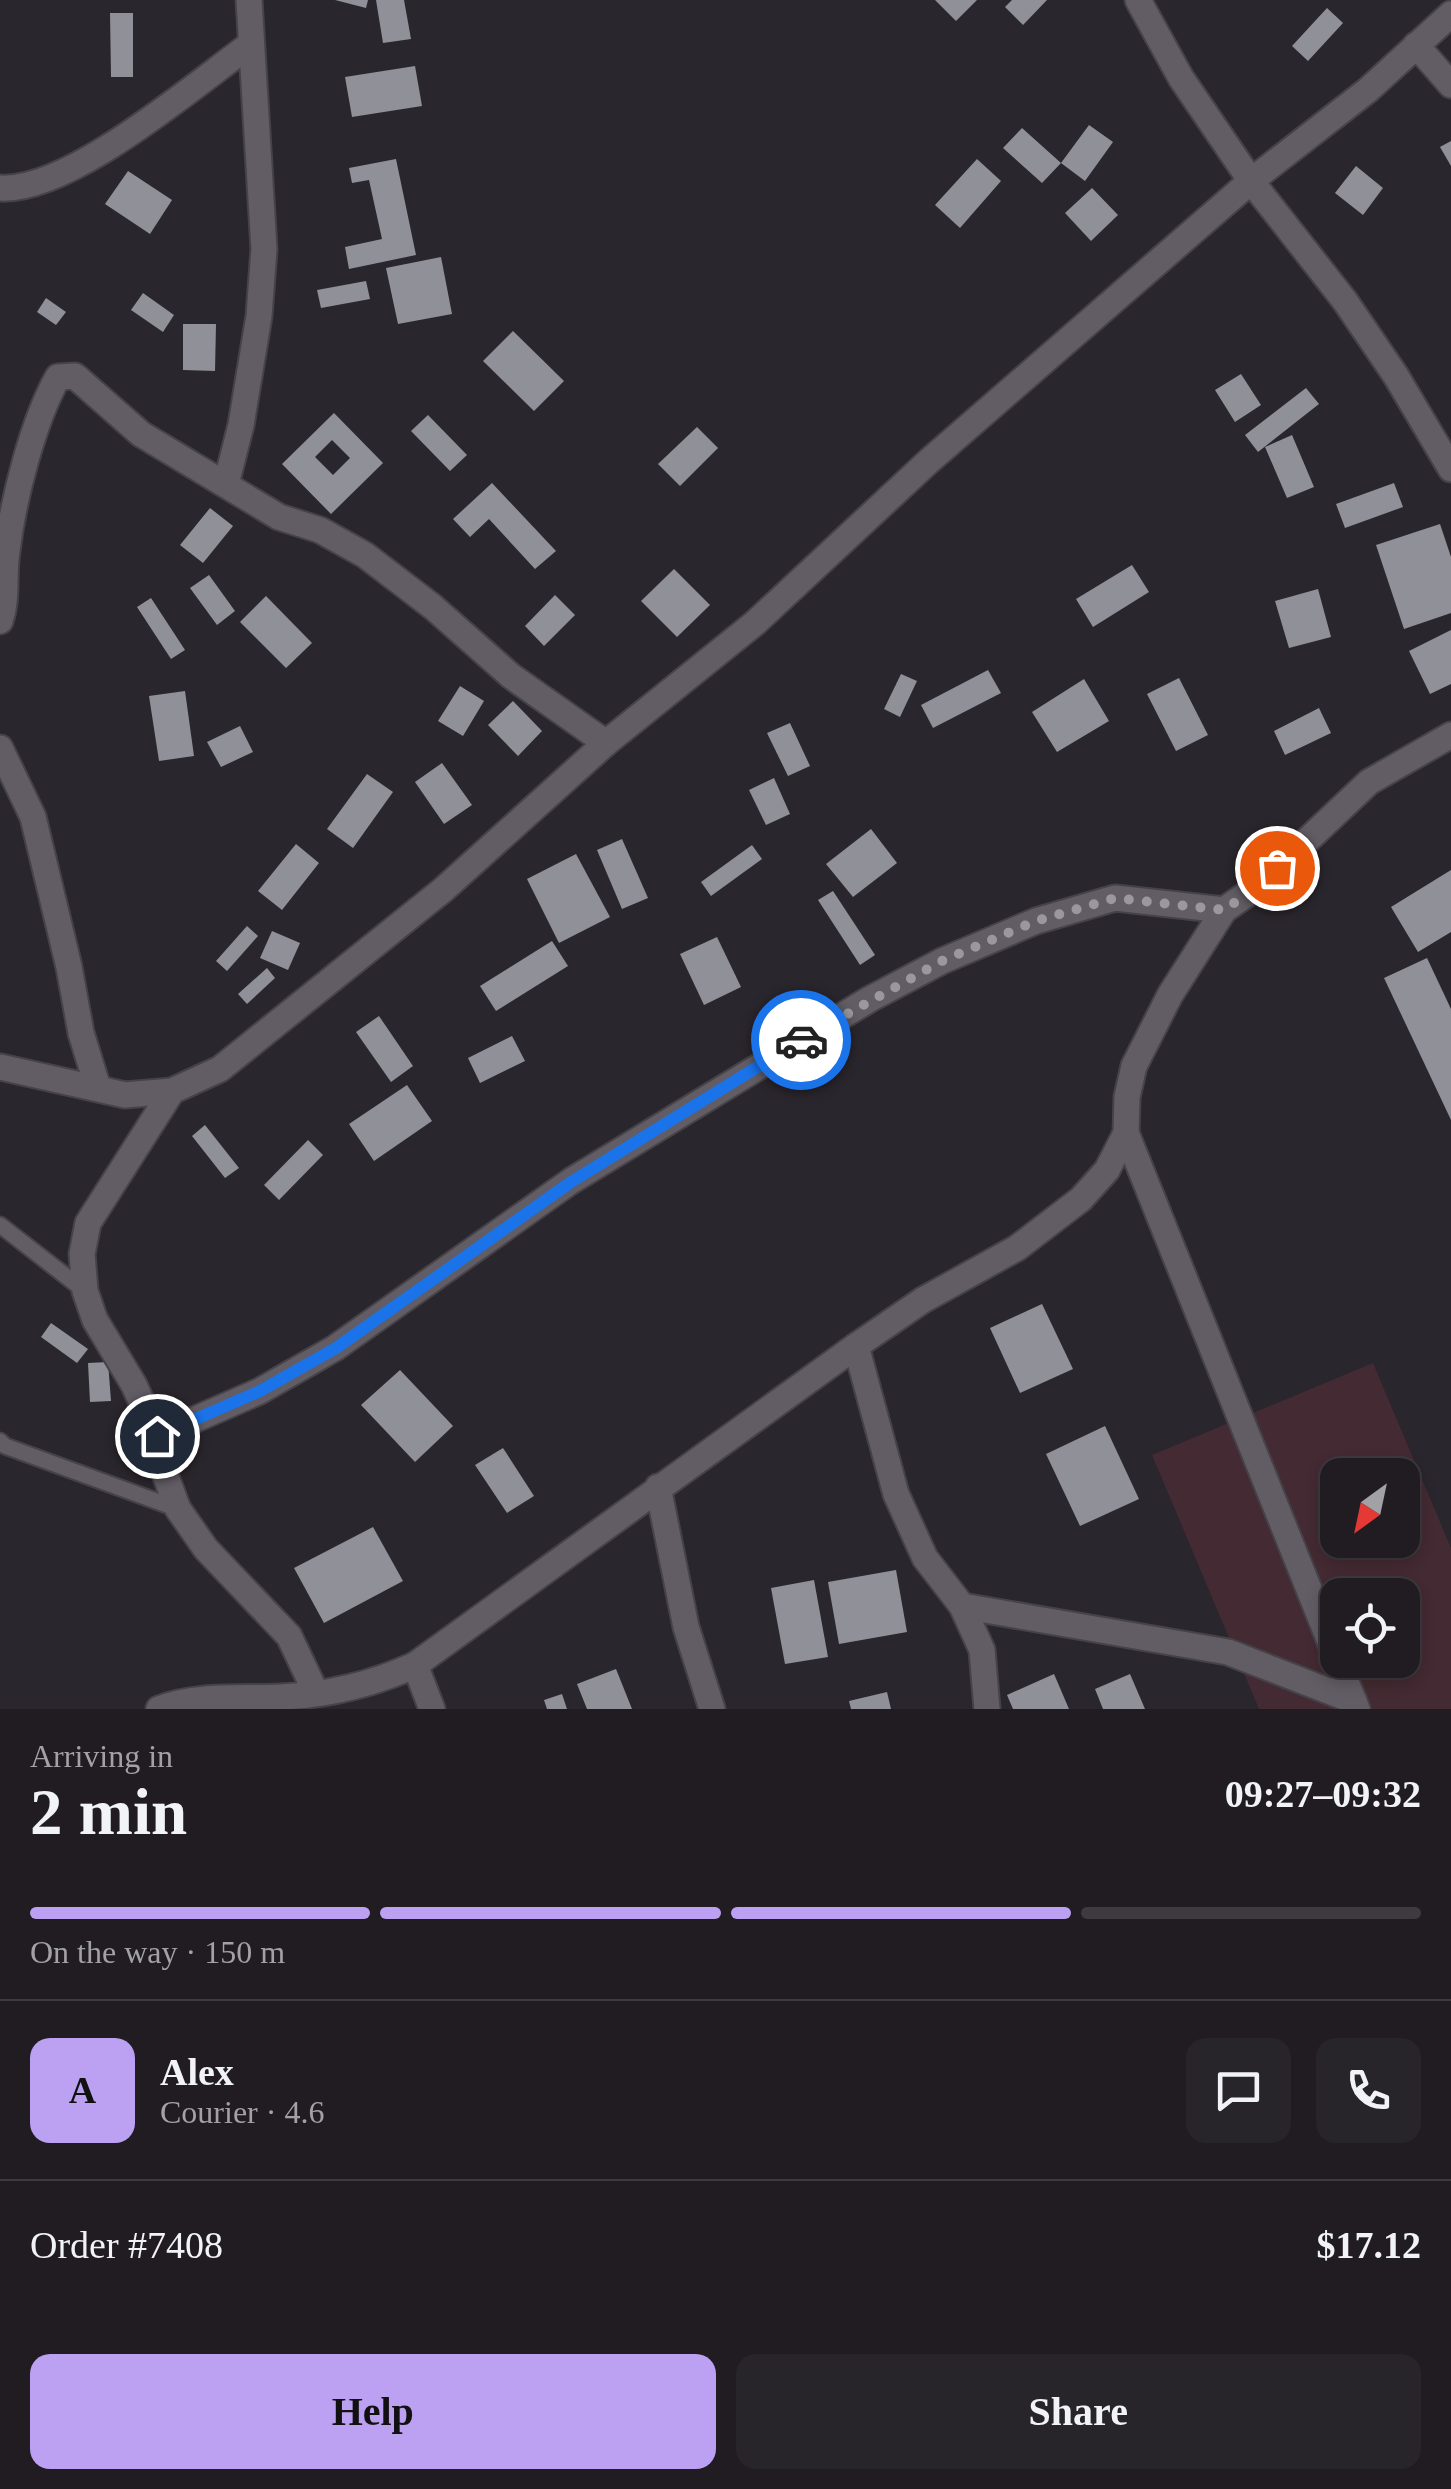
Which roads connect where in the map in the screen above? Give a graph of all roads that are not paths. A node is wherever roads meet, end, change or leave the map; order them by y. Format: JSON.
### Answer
{"nodes":[{"id":1,"x":249,"y":0,"type":"edge"},
{"id":2,"x":1138,"y":0,"type":"edge"},
{"id":3,"x":1451,"y":14,"type":"edge"},
{"id":4,"x":251,"y":44,"type":"junction"},
{"id":5,"x":1416,"y":46,"type":"junction"},
{"id":6,"x":1451,"y":85,"type":"edge"},
{"id":7,"x":1252,"y":181,"type":"junction"},
{"id":8,"x":0,"y":188,"type":"edge"},
{"id":9,"x":1444,"y":438,"type":"edge"},
{"id":10,"x":1451,"y":469,"type":"edge"},
{"id":11,"x":226,"y":484,"type":"junction"},
{"id":12,"x":3,"y":594,"type":"edge"},
{"id":13,"x":0,"y":621,"type":"edge"},
{"id":14,"x":1451,"y":735,"type":"edge"},
{"id":15,"x":606,"y":743,"type":"junction"},
{"id":16,"x":0,"y":748,"type":"edge"},
{"id":17,"x":1224,"y":910,"type":"junction"},
{"id":18,"x":0,"y":1067,"type":"edge"},
{"id":19,"x":98,"y":1088,"type":"junction"},
{"id":20,"x":172,"y":1091,"type":"junction"},
{"id":21,"x":1126,"y":1133,"type":"junction"},
{"id":22,"x":0,"y":1225,"type":"edge"},
{"id":23,"x":85,"y":1292,"type":"junction"},
{"id":24,"x":856,"y":1346,"type":"junction"},
{"id":25,"x":157,"y":1436,"type":"junction"},
{"id":26,"x":0,"y":1441,"type":"edge"},
{"id":27,"x":658,"y":1486,"type":"junction"},
{"id":28,"x":178,"y":1509,"type":"junction"},
{"id":29,"x":962,"y":1606,"type":"junction"},
{"id":30,"x":415,"y":1665,"type":"junction"},
{"id":31,"x":316,"y":1693,"type":"junction"},
{"id":32,"x":209,"y":1704,"type":"edge"},
{"id":33,"x":1355,"y":1705,"type":"edge"},
{"id":34,"x":159,"y":1709,"type":"edge"},
{"id":35,"x":432,"y":1709,"type":"edge"},
{"id":36,"x":712,"y":1709,"type":"edge"},
{"id":37,"x":987,"y":1709,"type":"edge"}],
"edges":[{"from":1,"to":4,"type":"street"},
{"from":2,"to":7,"type":"street"},
{"from":3,"to":5,"type":"street"},
{"from":4,"to":8,"type":"street"},
{"from":4,"to":11,"type":"street"},
{"from":5,"to":6,"type":"street"},
{"from":5,"to":7,"type":"street"},
{"from":7,"to":9,"type":"street"},
{"from":7,"to":15,"type":"street"},
{"from":9,"to":10,"type":"street"},
{"from":11,"to":12,"type":"street"},
{"from":11,"to":15,"type":"street"},
{"from":12,"to":13,"type":"street"},
{"from":14,"to":17,"type":"street"},
{"from":15,"to":20,"type":"street"},
{"from":16,"to":19,"type":"street"},
{"from":17,"to":21,"type":"street"},
{"from":17,"to":25,"type":"street"},
{"from":18,"to":19,"type":"street"},
{"from":19,"to":20,"type":"street"},
{"from":20,"to":23,"type":"street"},
{"from":21,"to":24,"type":"street"},
{"from":21,"to":33,"type":"street"},
{"from":22,"to":23,"type":"lane"},
{"from":23,"to":25,"type":"street"},
{"from":24,"to":27,"type":"street"},
{"from":24,"to":29,"type":"street"},
{"from":25,"to":28,"type":"street"},
{"from":26,"to":28,"type":"lane"},
{"from":27,"to":30,"type":"street"},
{"from":27,"to":36,"type":"street"},
{"from":28,"to":31,"type":"street"},
{"from":29,"to":33,"type":"street"},
{"from":29,"to":37,"type":"street"},
{"from":30,"to":31,"type":"street"},
{"from":30,"to":35,"type":"street"},
{"from":31,"to":32,"type":"street"},
{"from":32,"to":34,"type":"street"}]}
